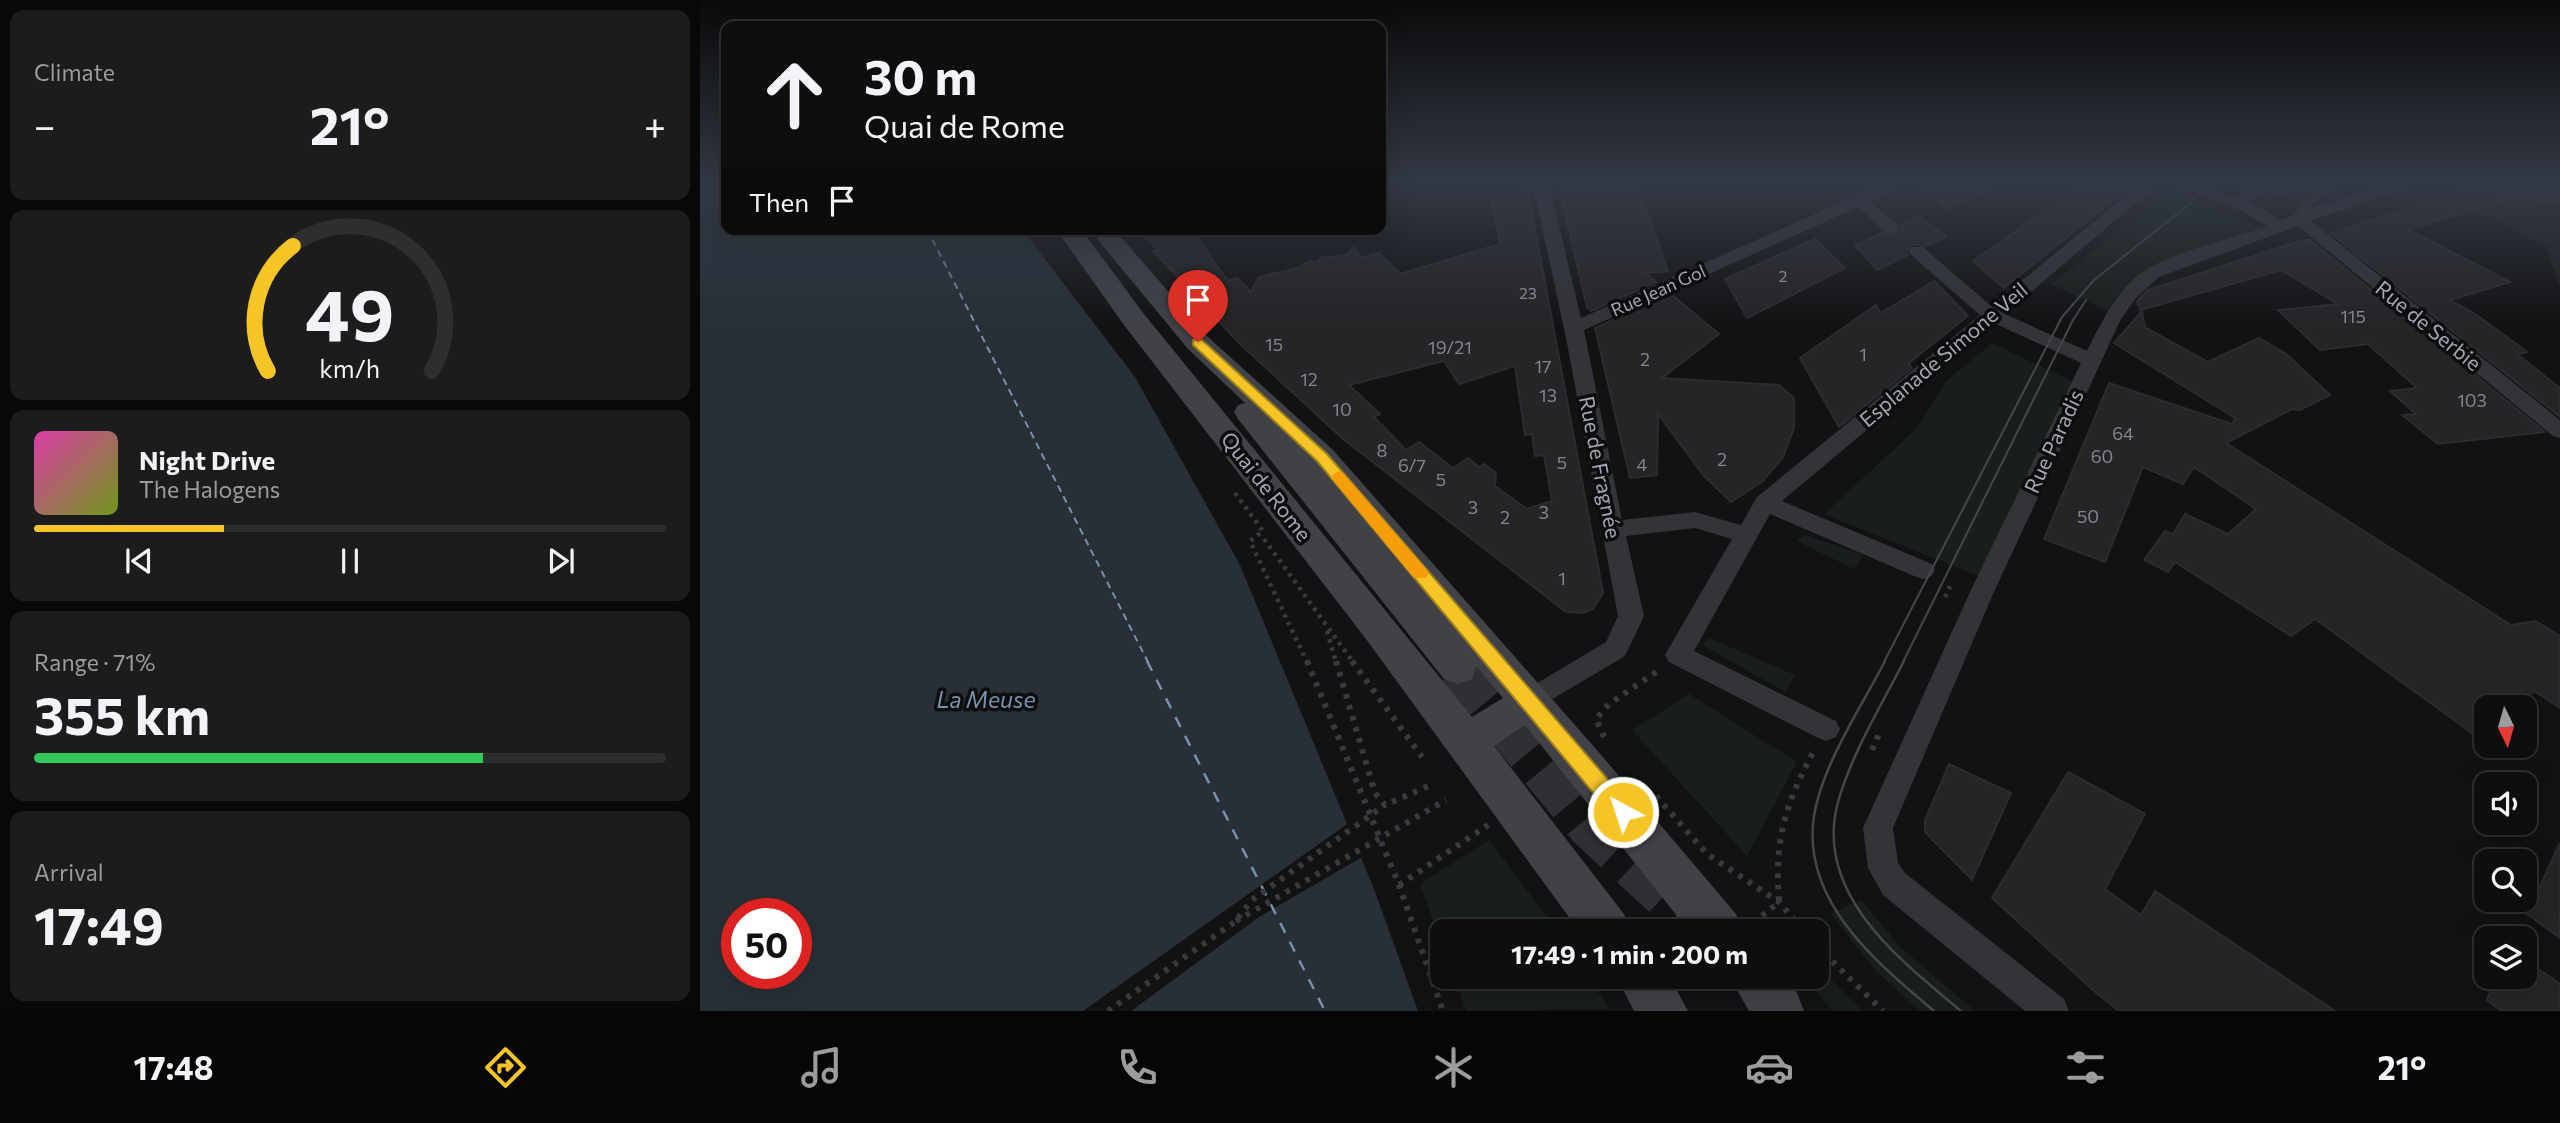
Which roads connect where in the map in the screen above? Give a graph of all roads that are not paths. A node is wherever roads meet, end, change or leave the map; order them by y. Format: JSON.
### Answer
{"nodes":[{"id":1,"x":1551,"y":231,"type":"edge"},
{"id":2,"x":1791,"y":231,"type":"edge"},
{"id":3,"x":2092,"y":231,"type":"edge"},
{"id":4,"x":2266,"y":231,"type":"edge"},
{"id":5,"x":2312,"y":231,"type":"edge"},
{"id":6,"x":1072,"y":235,"type":"edge"},
{"id":7,"x":1111,"y":235,"type":"edge"},
{"id":8,"x":1917,"y":251,"type":"dead end"},
{"id":9,"x":1990,"y":314,"type":"junction"},
{"id":10,"x":1573,"y":328,"type":"junction"},
{"id":11,"x":1198,"y":342,"type":"junction"},
{"id":12,"x":2092,"y":360,"type":"junction"},
{"id":13,"x":2560,"y":430,"type":"edge"},
{"id":14,"x":1765,"y":503,"type":"junction"},
{"id":15,"x":1612,"y":530,"type":"junction"},
{"id":16,"x":1747,"y":535,"type":"junction"},
{"id":17,"x":1923,"y":570,"type":"dead end"},
{"id":18,"x":1458,"y":668,"type":"tunnel mouth"},
{"id":19,"x":1529,"y":702,"type":"junction"},
{"id":20,"x":1826,"y":729,"type":"road end"},
{"id":21,"x":1467,"y":742,"type":"junction"},
{"id":22,"x":1598,"y":919,"type":"edge"},
{"id":23,"x":1709,"y":919,"type":"edge"},
{"id":24,"x":1649,"y":989,"type":"edge"},
{"id":25,"x":1763,"y":989,"type":"edge"},
{"id":26,"x":1663,"y":1011,"type":"edge"},
{"id":27,"x":1779,"y":1011,"type":"edge"},
{"id":28,"x":2052,"y":1011,"type":"edge"}],
"edges":[{"from":1,"to":10,"type":"street","name":"Rue de Fragnée"},
{"from":2,"to":10,"type":"street","name":"Rue Jean Gol"},
{"from":3,"to":9,"type":"street","name":"Esplanade Simone Veil"},
{"from":4,"to":12,"type":"street","name":"Rue Paradis"},
{"from":5,"to":13,"type":"street","name":"Rue de Serbie"},
{"from":6,"to":21,"type":"main road","name":"Quai de Rome"},
{"from":7,"to":11,"type":"main road","name":"Quai de Rome"},
{"from":8,"to":9,"type":"street"},
{"from":9,"to":12,"type":"street"},
{"from":9,"to":14,"type":"street","name":"Esplanade Simone Veil"},
{"from":10,"to":15,"type":"street","name":"Rue de Fragnée"},
{"from":11,"to":18,"type":"main road","name":"Quai de Rome"},
{"from":11,"to":19,"type":"main road","name":"Quai de Rome"},
{"from":12,"to":28,"type":"street","name":"Rue Paradis"},
{"from":14,"to":16,"type":"street","name":"Esplanade Simone Veil"},
{"from":14,"to":17,"type":"street"},
{"from":15,"to":16,"type":"street"},
{"from":15,"to":19,"type":"street","name":"Rue de Fragnée"},
{"from":16,"to":20,"type":"street","name":"Esplanade Simone Veil"},
{"from":19,"to":21,"type":"main road"},
{"from":19,"to":23,"type":"main road","name":"Quai de Rome"},
{"from":21,"to":22,"type":"main road","name":"Quai de Rome"},
{"from":24,"to":26,"type":"main road"},
{"from":25,"to":27,"type":"main road"}]}
